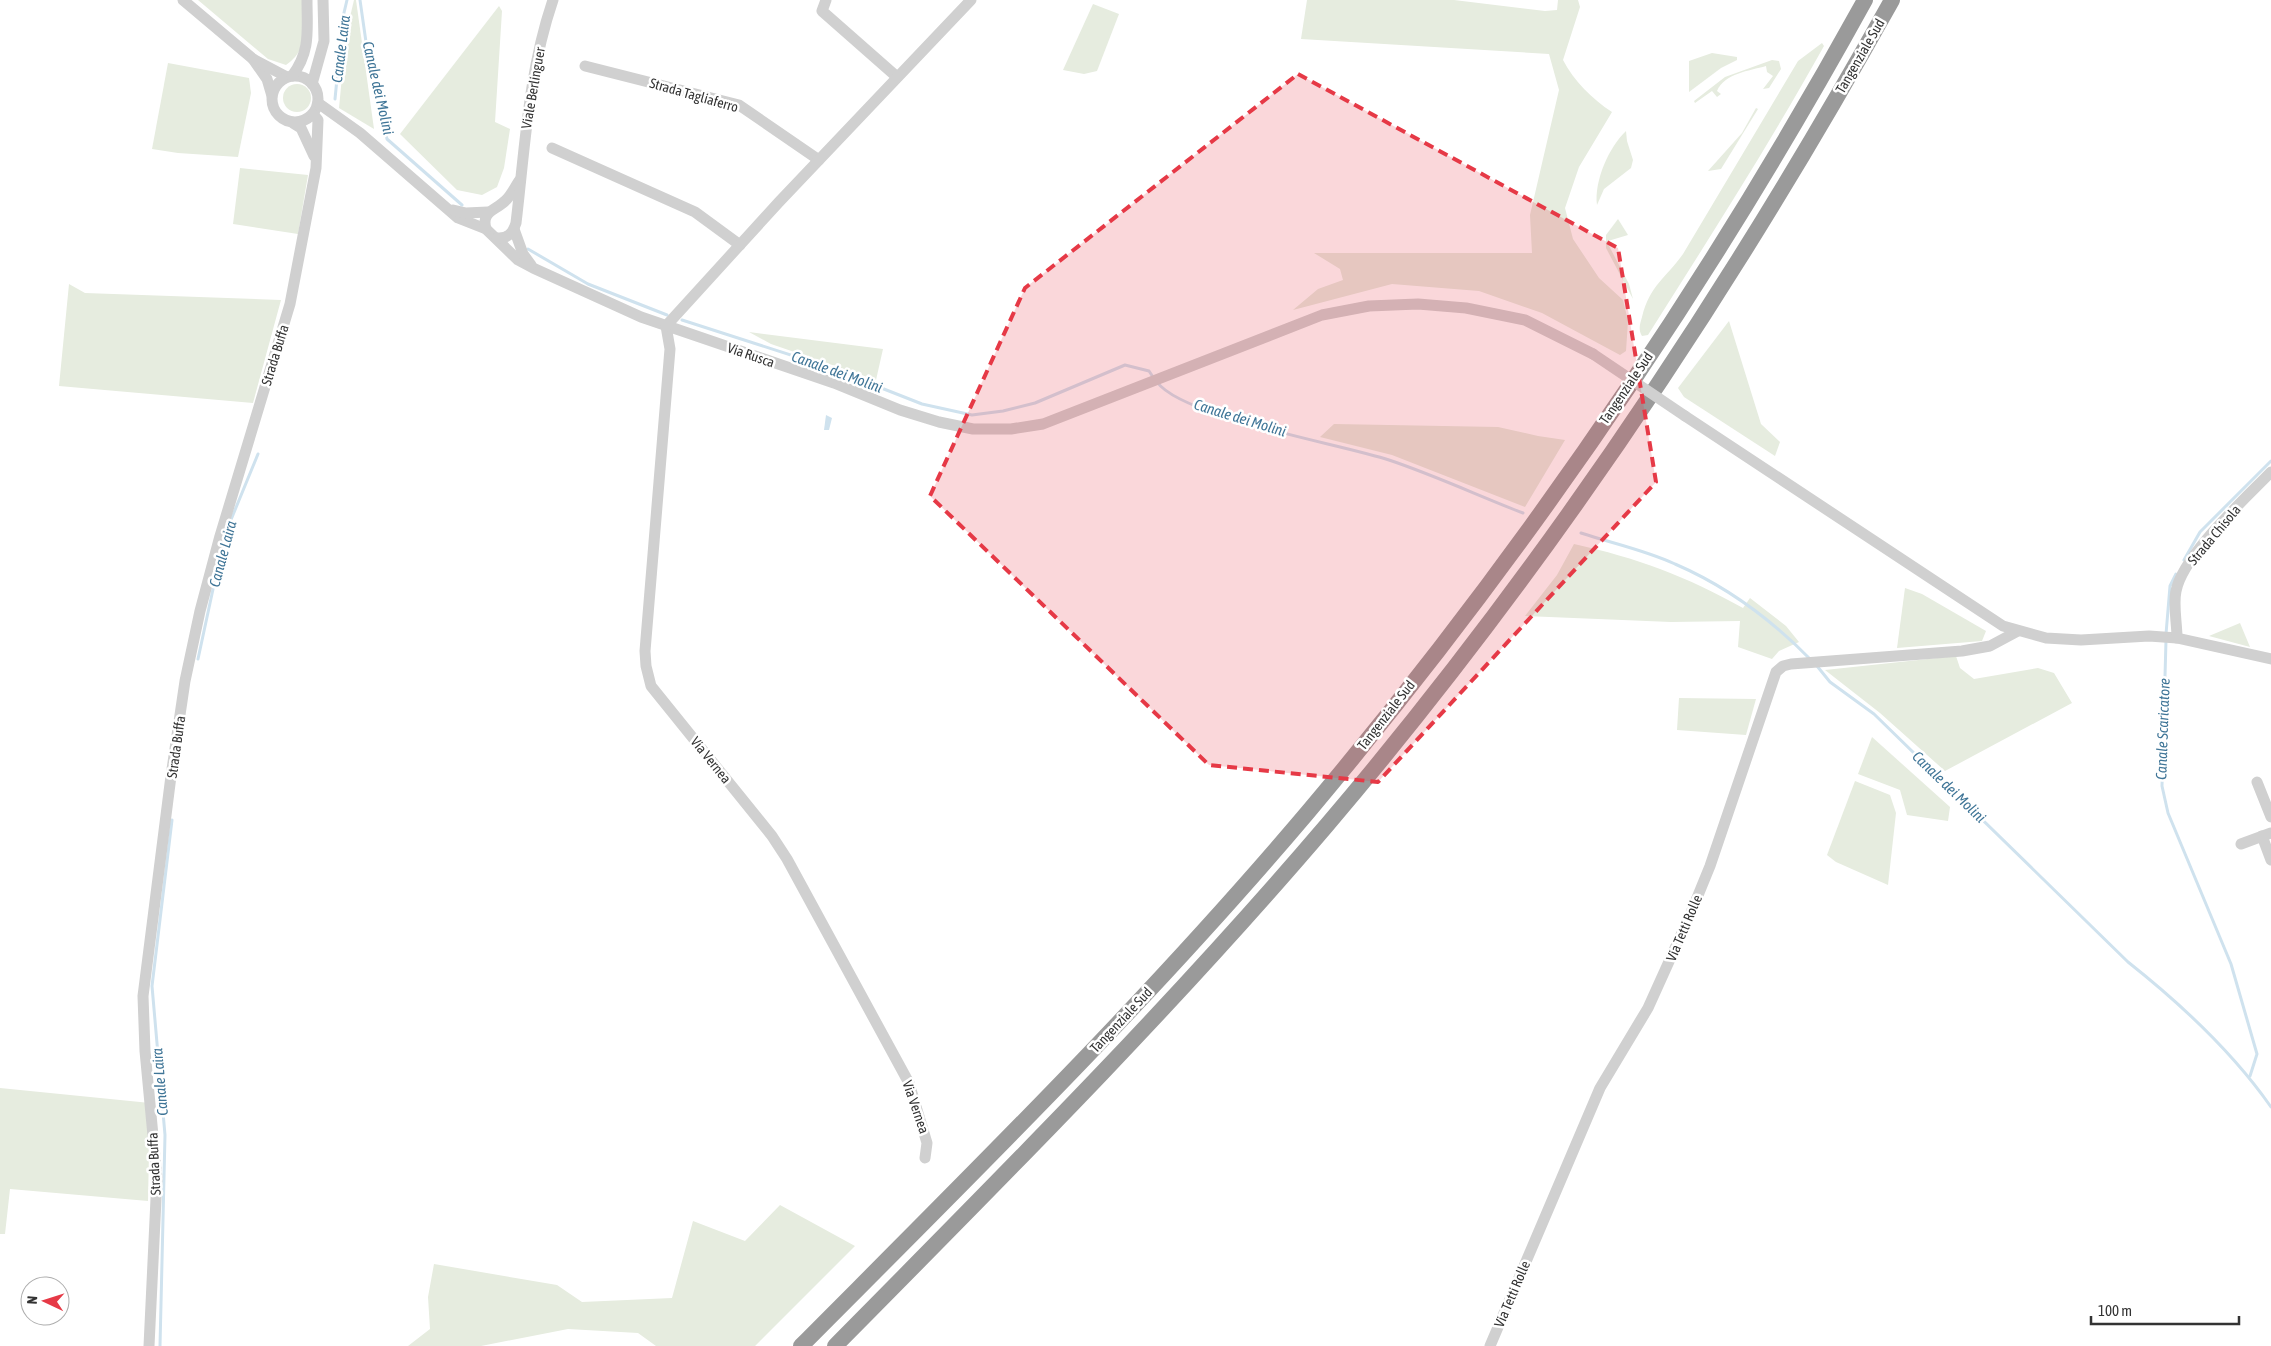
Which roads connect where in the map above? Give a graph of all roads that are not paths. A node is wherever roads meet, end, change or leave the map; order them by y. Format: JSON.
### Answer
{"nodes":[{"id":1,"x":183,"y":0,"type":"edge"},
{"id":2,"x":306,"y":0,"type":"edge"},
{"id":3,"x":323,"y":0,"type":"edge"},
{"id":4,"x":553,"y":0,"type":"edge"},
{"id":5,"x":826,"y":0,"type":"edge"},
{"id":6,"x":971,"y":0,"type":"edge"},
{"id":7,"x":1866,"y":0,"type":"edge"},
{"id":8,"x":1892,"y":0,"type":"edge"},
{"id":9,"x":252,"y":59,"type":"junction"},
{"id":10,"x":586,"y":66,"type":"dead end"},
{"id":11,"x":289,"y":77,"type":"junction"},
{"id":12,"x":897,"y":77,"type":"junction"},
{"id":13,"x":312,"y":84,"type":"junction"},
{"id":14,"x":272,"y":96,"type":"junction"},
{"id":15,"x":315,"y":108,"type":"junction"},
{"id":16,"x":293,"y":123,"type":"junction"},
{"id":17,"x":552,"y":148,"type":"dead end"},
{"id":18,"x":819,"y":160,"type":"junction"},
{"id":19,"x":316,"y":162,"type":"junction"},
{"id":20,"x":522,"y":177,"type":"junction"},
{"id":21,"x":450,"y":209,"type":"junction"},
{"id":22,"x":493,"y":210,"type":"junction"},
{"id":23,"x":515,"y":226,"type":"junction"},
{"id":24,"x":486,"y":229,"type":"junction"},
{"id":25,"x":497,"y":238,"type":"junction"},
{"id":26,"x":740,"y":245,"type":"junction"},
{"id":27,"x":533,"y":268,"type":"junction"},
{"id":28,"x":666,"y":326,"type":"junction"},
{"id":29,"x":2271,"y":472,"type":"edge"},
{"id":30,"x":2018,"y":631,"type":"junction"},
{"id":31,"x":2174,"y":637,"type":"junction"},
{"id":32,"x":2271,"y":659,"type":"edge"},
{"id":33,"x":2258,"y":782,"type":"dead end"},
{"id":34,"x":2271,"y":816,"type":"edge"},
{"id":35,"x":2266,"y":834,"type":"edge"},
{"id":36,"x":2241,"y":844,"type":"dead end"},
{"id":37,"x":2271,"y":860,"type":"edge"},
{"id":38,"x":925,"y":1158,"type":"dead end"},
{"id":39,"x":149,"y":1346,"type":"edge"},
{"id":40,"x":801,"y":1346,"type":"edge"},
{"id":41,"x":834,"y":1346,"type":"edge"},
{"id":42,"x":1490,"y":1346,"type":"edge"}],
"edges":[{"from":1,"to":9,"type":"street"},
{"from":2,"to":11,"type":"street"},
{"from":3,"to":13,"type":"street"},
{"from":4,"to":20,"type":"street","name":"Viale Berlinguer"},
{"from":5,"to":12,"type":"street"},
{"from":6,"to":12,"type":"street"},
{"from":7,"to":40,"type":"highway","name":"Tangenziale Sud"},
{"from":8,"to":41,"type":"highway","name":"Tangenziale Sud"},
{"from":9,"to":11,"type":"street"},
{"from":9,"to":14,"type":"street"},
{"from":10,"to":18,"type":"street","name":"Strada Tagliaferro"},
{"from":11,"to":13,"type":"street"},
{"from":11,"to":14,"type":"street"},
{"from":12,"to":18,"type":"street"},
{"from":13,"to":15,"type":"street"},
{"from":14,"to":16,"type":"street"},
{"from":15,"to":16,"type":"street"},
{"from":15,"to":19,"type":"street","name":"Strada Buffa"},
{"from":15,"to":21,"type":"street"},
{"from":16,"to":19,"type":"street"},
{"from":17,"to":26,"type":"street"},
{"from":18,"to":26,"type":"street"},
{"from":19,"to":39,"type":"street","name":"Strada Buffa"},
{"from":20,"to":22,"type":"street"},
{"from":20,"to":23,"type":"street","name":"Viale Berlinguer"},
{"from":21,"to":22,"type":"street"},
{"from":21,"to":24,"type":"street"},
{"from":22,"to":23,"type":"street"},
{"from":22,"to":24,"type":"street"},
{"from":23,"to":25,"type":"street"},
{"from":23,"to":27,"type":"street"},
{"from":24,"to":25,"type":"street"},
{"from":25,"to":27,"type":"street","name":"Via Rusca"},
{"from":26,"to":28,"type":"street"},
{"from":27,"to":28,"type":"street","name":"Via Rusca"},
{"from":28,"to":30,"type":"street","name":"Via Rusca","bridge":true},
{"from":28,"to":38,"type":"street","name":"Via Vernea"},
{"from":29,"to":31,"type":"street","name":"Strada Chisola"},
{"from":30,"to":31,"type":"street","name":"Via Rusca"},
{"from":30,"to":42,"type":"street","name":"Via Tetti Rolle"},
{"from":31,"to":32,"type":"street","name":"Via Rusca"},
{"from":33,"to":34,"type":"street"},
{"from":35,"to":36,"type":"street"},
{"from":35,"to":37,"type":"street"}]}
